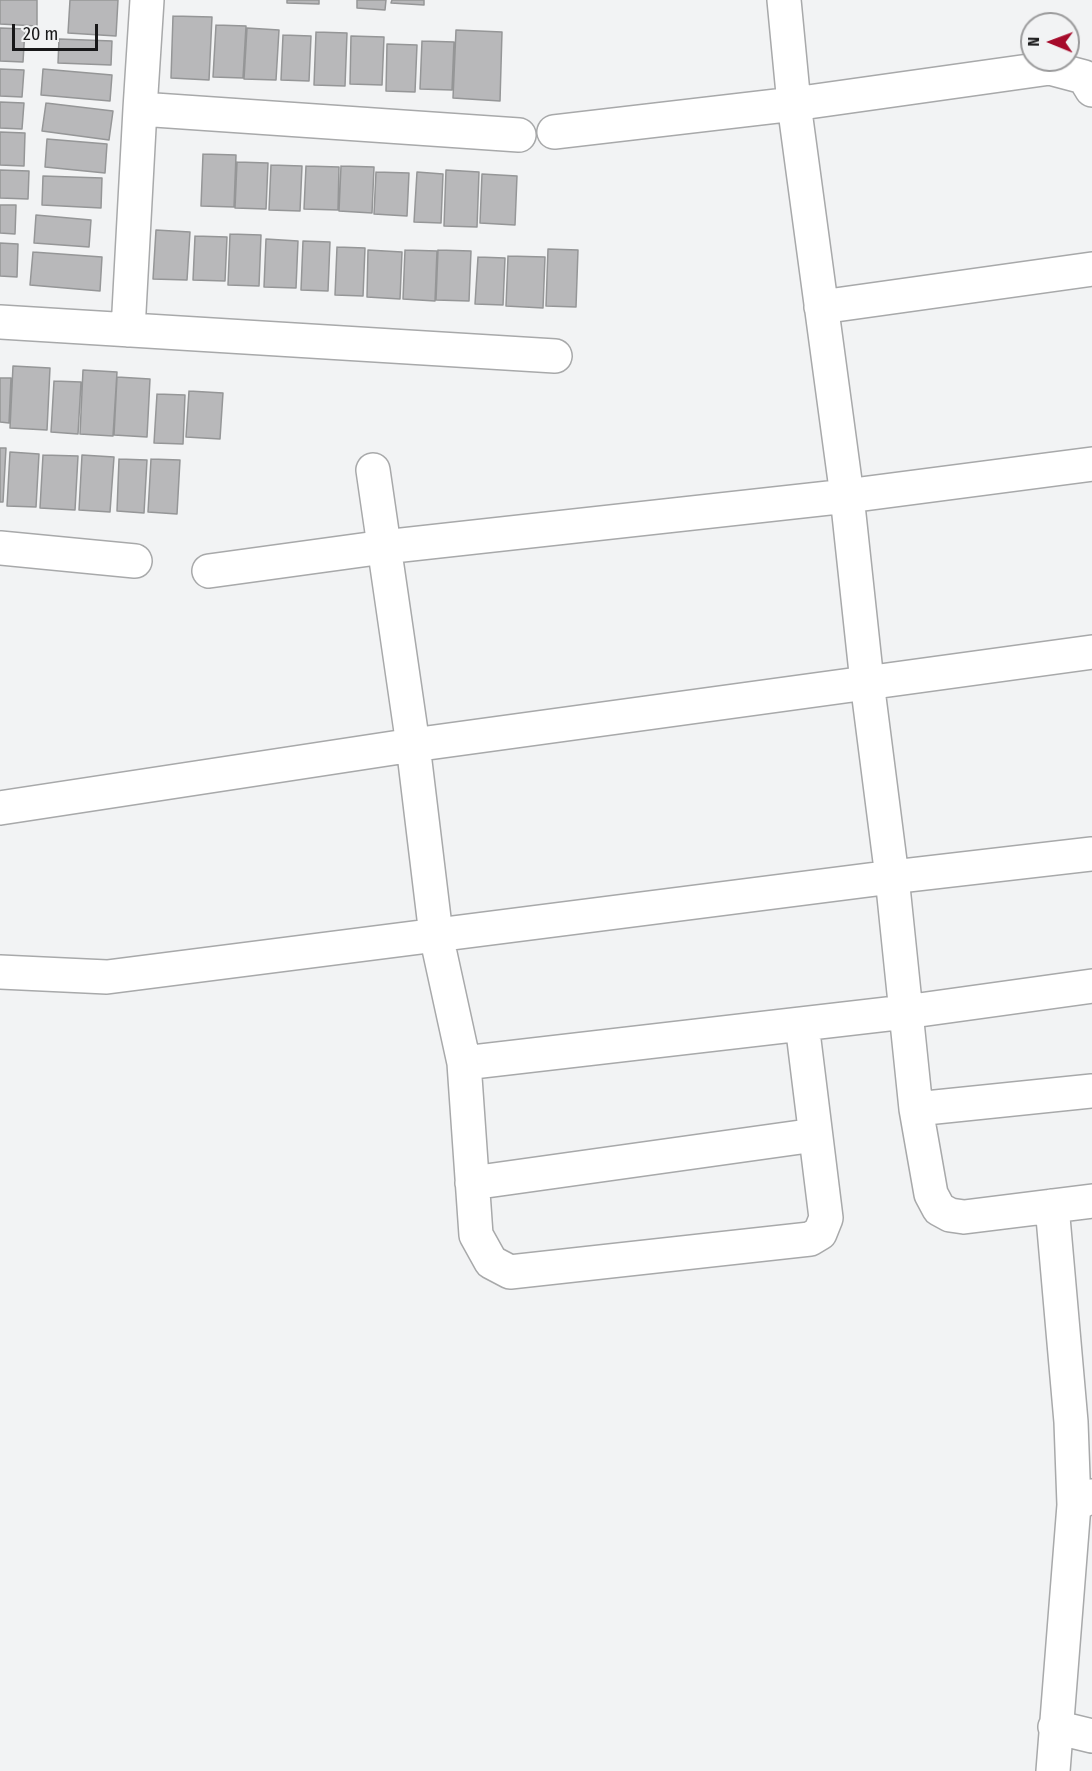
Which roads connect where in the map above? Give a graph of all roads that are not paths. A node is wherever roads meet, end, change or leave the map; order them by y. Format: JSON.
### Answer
{"nodes":[{"id":1,"x":147,"y":0,"type":"edge"},
{"id":2,"x":784,"y":0,"type":"edge"},
{"id":3,"x":1092,"y":90,"type":"edge"},
{"id":4,"x":794,"y":104,"type":"junction"},
{"id":5,"x":140,"y":109,"type":"junction"},
{"id":6,"x":554,"y":132,"type":"dead end"},
{"id":7,"x":519,"y":135,"type":"dead end"},
{"id":8,"x":1092,"y":269,"type":"edge"},
{"id":9,"x":821,"y":307,"type":"junction"},
{"id":10,"x":0,"y":322,"type":"edge"},
{"id":11,"x":128,"y":330,"type":"junction"},
{"id":12,"x":555,"y":356,"type":"dead end"},
{"id":13,"x":1092,"y":464,"type":"edge"},
{"id":14,"x":373,"y":470,"type":"dead end"},
{"id":15,"x":847,"y":496,"type":"junction"},
{"id":16,"x":384,"y":547,"type":"junction"},
{"id":17,"x":0,"y":548,"type":"edge"},
{"id":18,"x":135,"y":561,"type":"dead end"},
{"id":19,"x":209,"y":571,"type":"dead end"},
{"id":20,"x":1092,"y":652,"type":"edge"},
{"id":21,"x":867,"y":682,"type":"junction"},
{"id":22,"x":413,"y":745,"type":"junction"},
{"id":23,"x":0,"y":808,"type":"edge"},
{"id":24,"x":1092,"y":854,"type":"edge"},
{"id":25,"x":892,"y":877,"type":"junction"},
{"id":26,"x":436,"y":935,"type":"junction"},
{"id":27,"x":0,"y":972,"type":"edge"},
{"id":28,"x":1092,"y":986,"type":"edge"},
{"id":29,"x":905,"y":1012,"type":"junction"},
{"id":30,"x":802,"y":1024,"type":"junction"},
{"id":31,"x":464,"y":1063,"type":"junction"},
{"id":32,"x":1092,"y":1091,"type":"edge"},
{"id":33,"x":916,"y":1109,"type":"junction"},
{"id":34,"x":815,"y":1135,"type":"junction"},
{"id":35,"x":472,"y":1182,"type":"junction"},
{"id":36,"x":1092,"y":1201,"type":"edge"},
{"id":37,"x":1052,"y":1206,"type":"junction"},
{"id":38,"x":1083,"y":1501,"type":"edge"},
{"id":39,"x":1055,"y":1727,"type":"junction"},
{"id":40,"x":1092,"y":1736,"type":"edge"},
{"id":41,"x":1053,"y":1771,"type":"edge"}],
"edges":[{"from":1,"to":5,"type":"street"},
{"from":2,"to":4,"type":"street"},
{"from":3,"to":4,"type":"street"},
{"from":4,"to":6,"type":"street"},
{"from":4,"to":9,"type":"street"},
{"from":5,"to":7,"type":"street"},
{"from":5,"to":11,"type":"street"},
{"from":8,"to":9,"type":"street"},
{"from":9,"to":15,"type":"street"},
{"from":10,"to":11,"type":"street"},
{"from":11,"to":12,"type":"street"},
{"from":13,"to":15,"type":"street"},
{"from":14,"to":16,"type":"street"},
{"from":15,"to":16,"type":"street"},
{"from":15,"to":21,"type":"street"},
{"from":16,"to":19,"type":"street"},
{"from":16,"to":22,"type":"street"},
{"from":17,"to":18,"type":"street"},
{"from":20,"to":21,"type":"street"},
{"from":21,"to":22,"type":"street"},
{"from":21,"to":25,"type":"street"},
{"from":22,"to":23,"type":"street"},
{"from":22,"to":26,"type":"street"},
{"from":24,"to":25,"type":"street"},
{"from":25,"to":26,"type":"street"},
{"from":25,"to":29,"type":"street"},
{"from":26,"to":27,"type":"street"},
{"from":26,"to":31,"type":"street"},
{"from":28,"to":29,"type":"street"},
{"from":29,"to":30,"type":"street"},
{"from":29,"to":33,"type":"street"},
{"from":30,"to":31,"type":"street"},
{"from":30,"to":34,"type":"street"},
{"from":31,"to":35,"type":"street"},
{"from":32,"to":33,"type":"street"},
{"from":33,"to":37,"type":"street"},
{"from":34,"to":35,"type":"street"},
{"from":34,"to":35,"type":"street"},
{"from":36,"to":37,"type":"street"},
{"from":37,"to":38,"type":"street"},
{"from":38,"to":39,"type":"street"},
{"from":39,"to":40,"type":"street"},
{"from":39,"to":41,"type":"street"}]}
